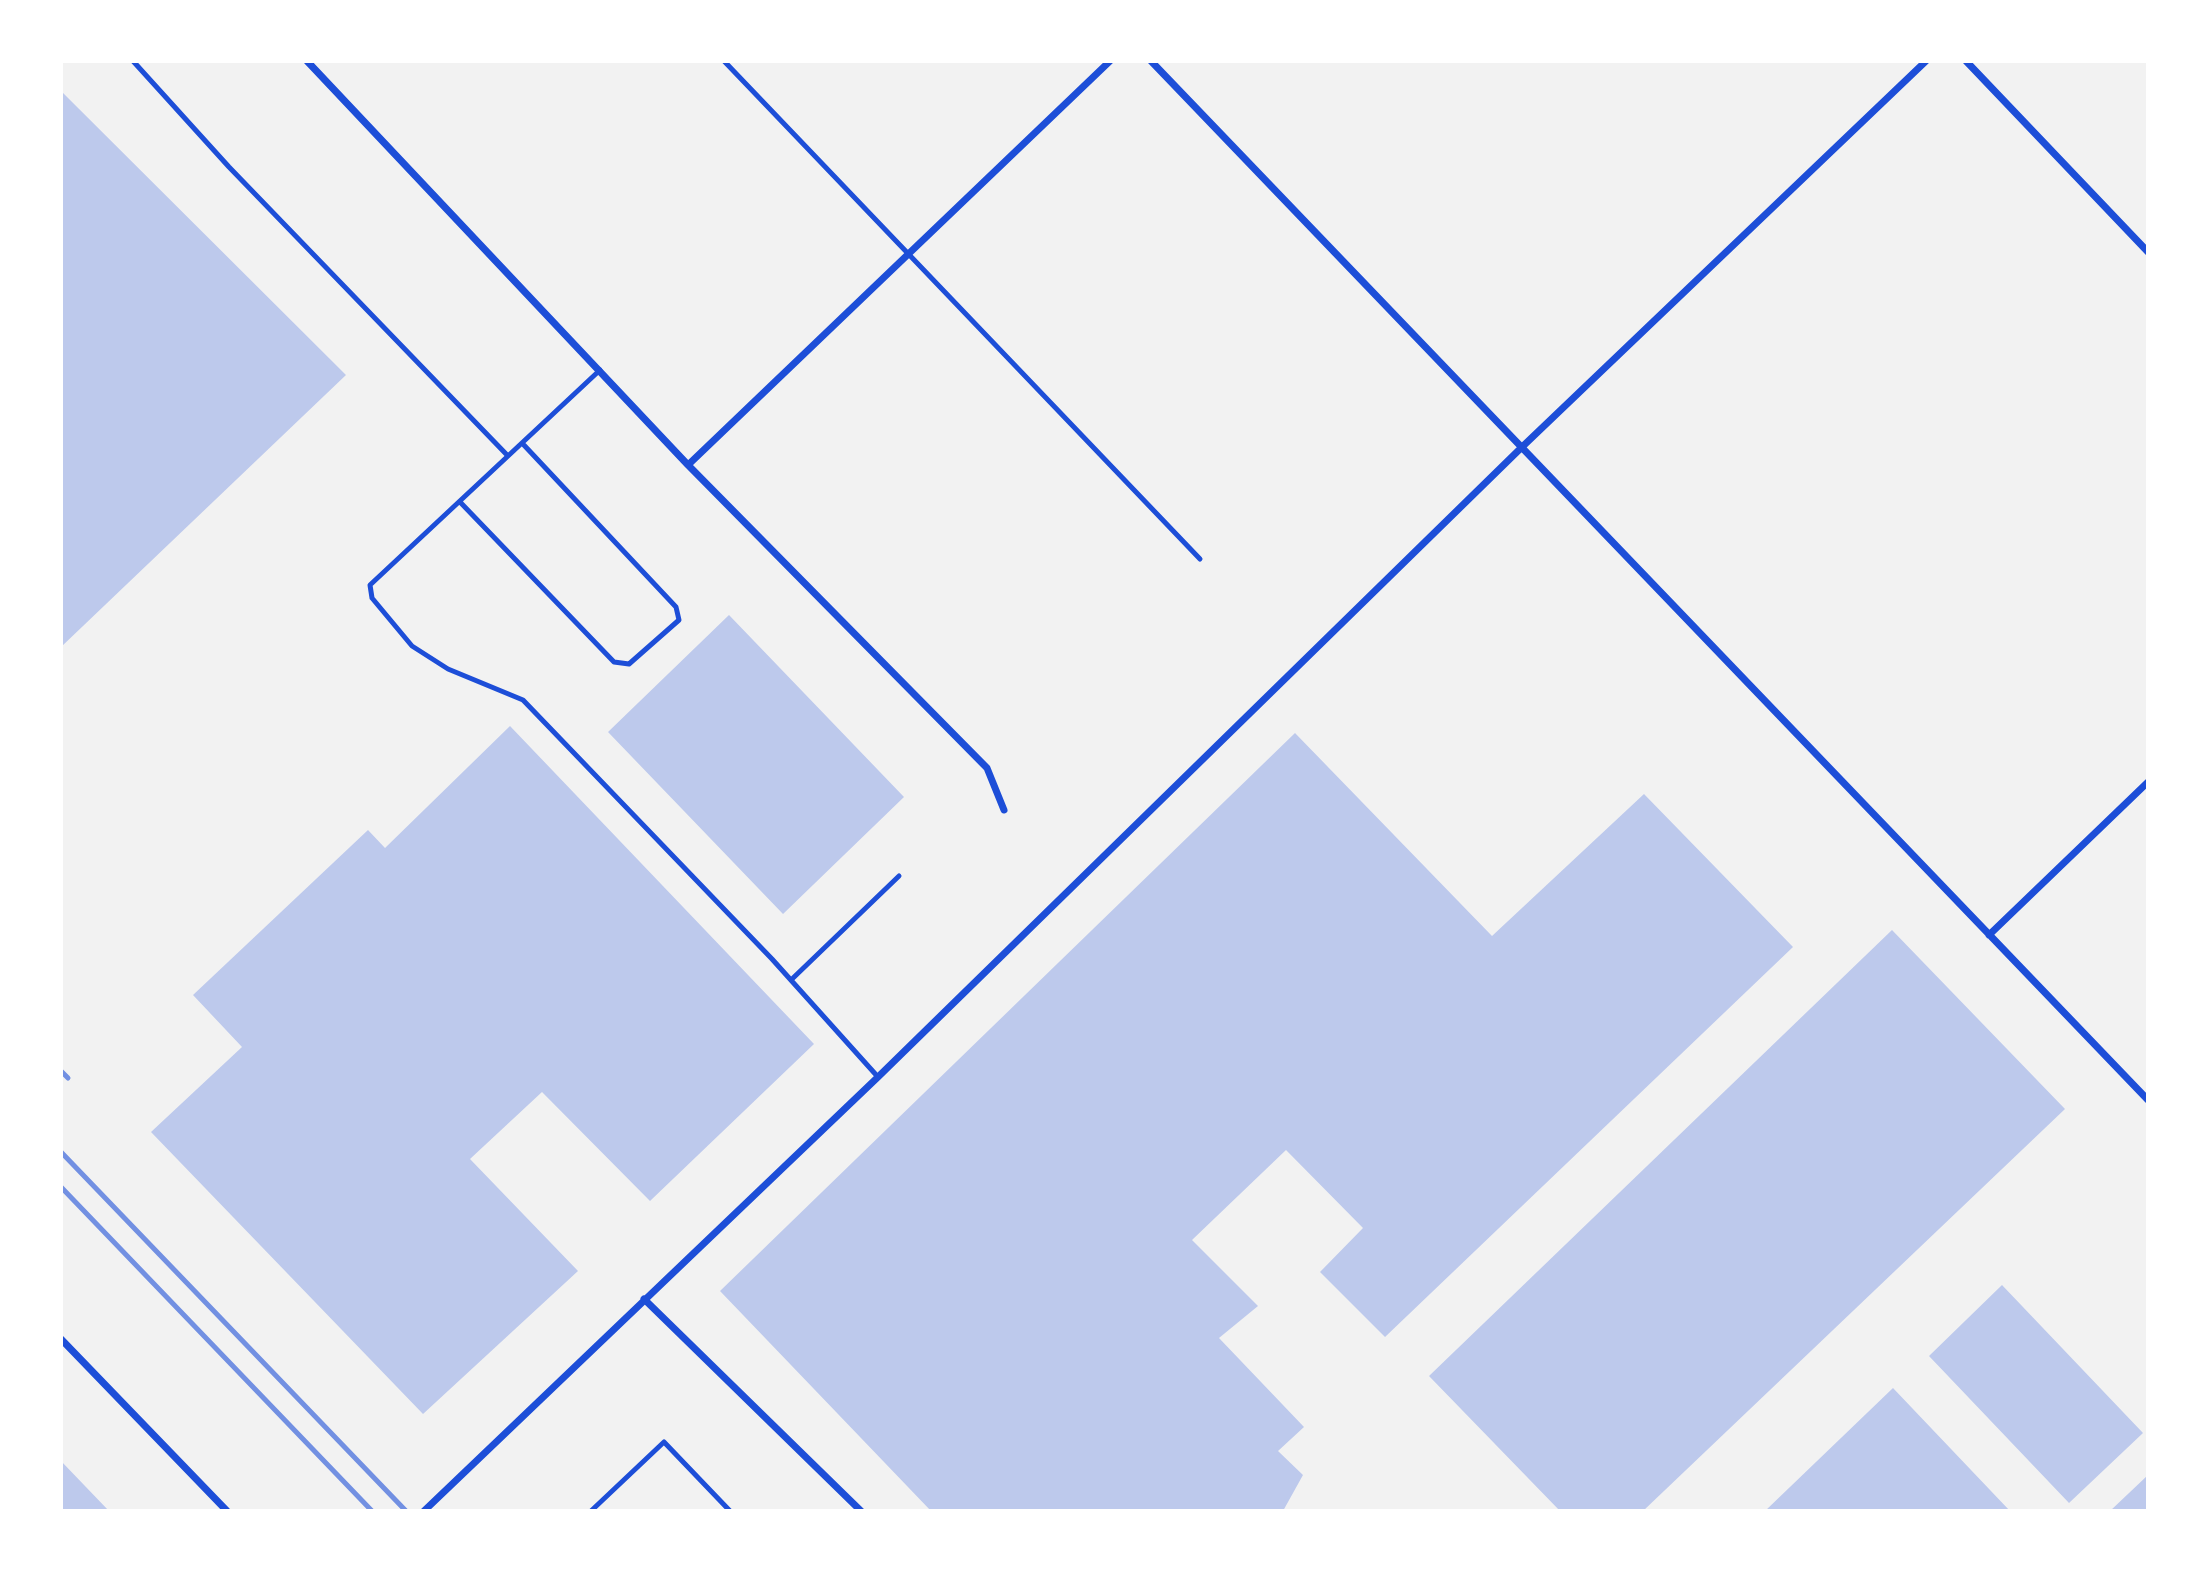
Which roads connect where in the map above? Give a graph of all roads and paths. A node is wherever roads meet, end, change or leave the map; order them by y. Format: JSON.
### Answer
{"nodes":[{"id":1,"x":133,"y":61,"type":"edge"},
{"id":2,"x":307,"y":61,"type":"edge"},
{"id":3,"x":724,"y":61,"type":"edge"},
{"id":4,"x":1110,"y":61,"type":"edge"},
{"id":5,"x":1151,"y":61,"type":"edge"},
{"id":6,"x":1926,"y":61,"type":"edge"},
{"id":7,"x":1966,"y":61,"type":"edge"},
{"id":8,"x":2148,"y":252,"type":"edge"},
{"id":9,"x":909,"y":255,"type":"junction"},
{"id":10,"x":600,"y":370,"type":"junction"},
{"id":11,"x":522,"y":443,"type":"junction"},
{"id":12,"x":1521,"y":448,"type":"junction"},
{"id":13,"x":508,"y":456,"type":"junction"},
{"id":14,"x":688,"y":465,"type":"junction"},
{"id":15,"x":460,"y":502,"type":"junction"},
{"id":16,"x":1200,"y":559,"type":"dead end"},
{"id":17,"x":2148,"y":782,"type":"edge"},
{"id":18,"x":1004,"y":810,"type":"dead end"},
{"id":19,"x":899,"y":876,"type":"dead end"},
{"id":20,"x":1989,"y":935,"type":"junction"},
{"id":21,"x":791,"y":980,"type":"junction"},
{"id":22,"x":878,"y":1077,"type":"junction"},
{"id":23,"x":2148,"y":1100,"type":"edge"},
{"id":24,"x":644,"y":1299,"type":"junction"},
{"id":25,"x":61,"y":1339,"type":"edge"},
{"id":26,"x":227,"y":1511,"type":"edge"},
{"id":27,"x":424,"y":1511,"type":"edge"},
{"id":28,"x":591,"y":1511,"type":"edge"},
{"id":29,"x":730,"y":1511,"type":"edge"},
{"id":30,"x":861,"y":1511,"type":"edge"}],
"edges":[{"from":1,"to":13,"type":"lane"},
{"from":2,"to":10,"type":"street"},
{"from":3,"to":9,"type":"lane"},
{"from":4,"to":9,"type":"street"},
{"from":5,"to":12,"type":"street"},
{"from":6,"to":12,"type":"street"},
{"from":7,"to":8,"type":"street"},
{"from":9,"to":14,"type":"street"},
{"from":9,"to":16,"type":"lane"},
{"from":10,"to":11,"type":"lane"},
{"from":10,"to":14,"type":"street"},
{"from":11,"to":13,"type":"lane"},
{"from":11,"to":15,"type":"lane"},
{"from":12,"to":20,"type":"street"},
{"from":12,"to":22,"type":"street"},
{"from":13,"to":15,"type":"lane"},
{"from":14,"to":18,"type":"street"},
{"from":15,"to":21,"type":"lane"},
{"from":17,"to":20,"type":"street"},
{"from":19,"to":21,"type":"lane"},
{"from":20,"to":23,"type":"street"},
{"from":21,"to":22,"type":"lane"},
{"from":22,"to":24,"type":"street"},
{"from":24,"to":27,"type":"street"},
{"from":24,"to":30,"type":"street"},
{"from":25,"to":26,"type":"street"},
{"from":28,"to":29,"type":"lane"}]}
